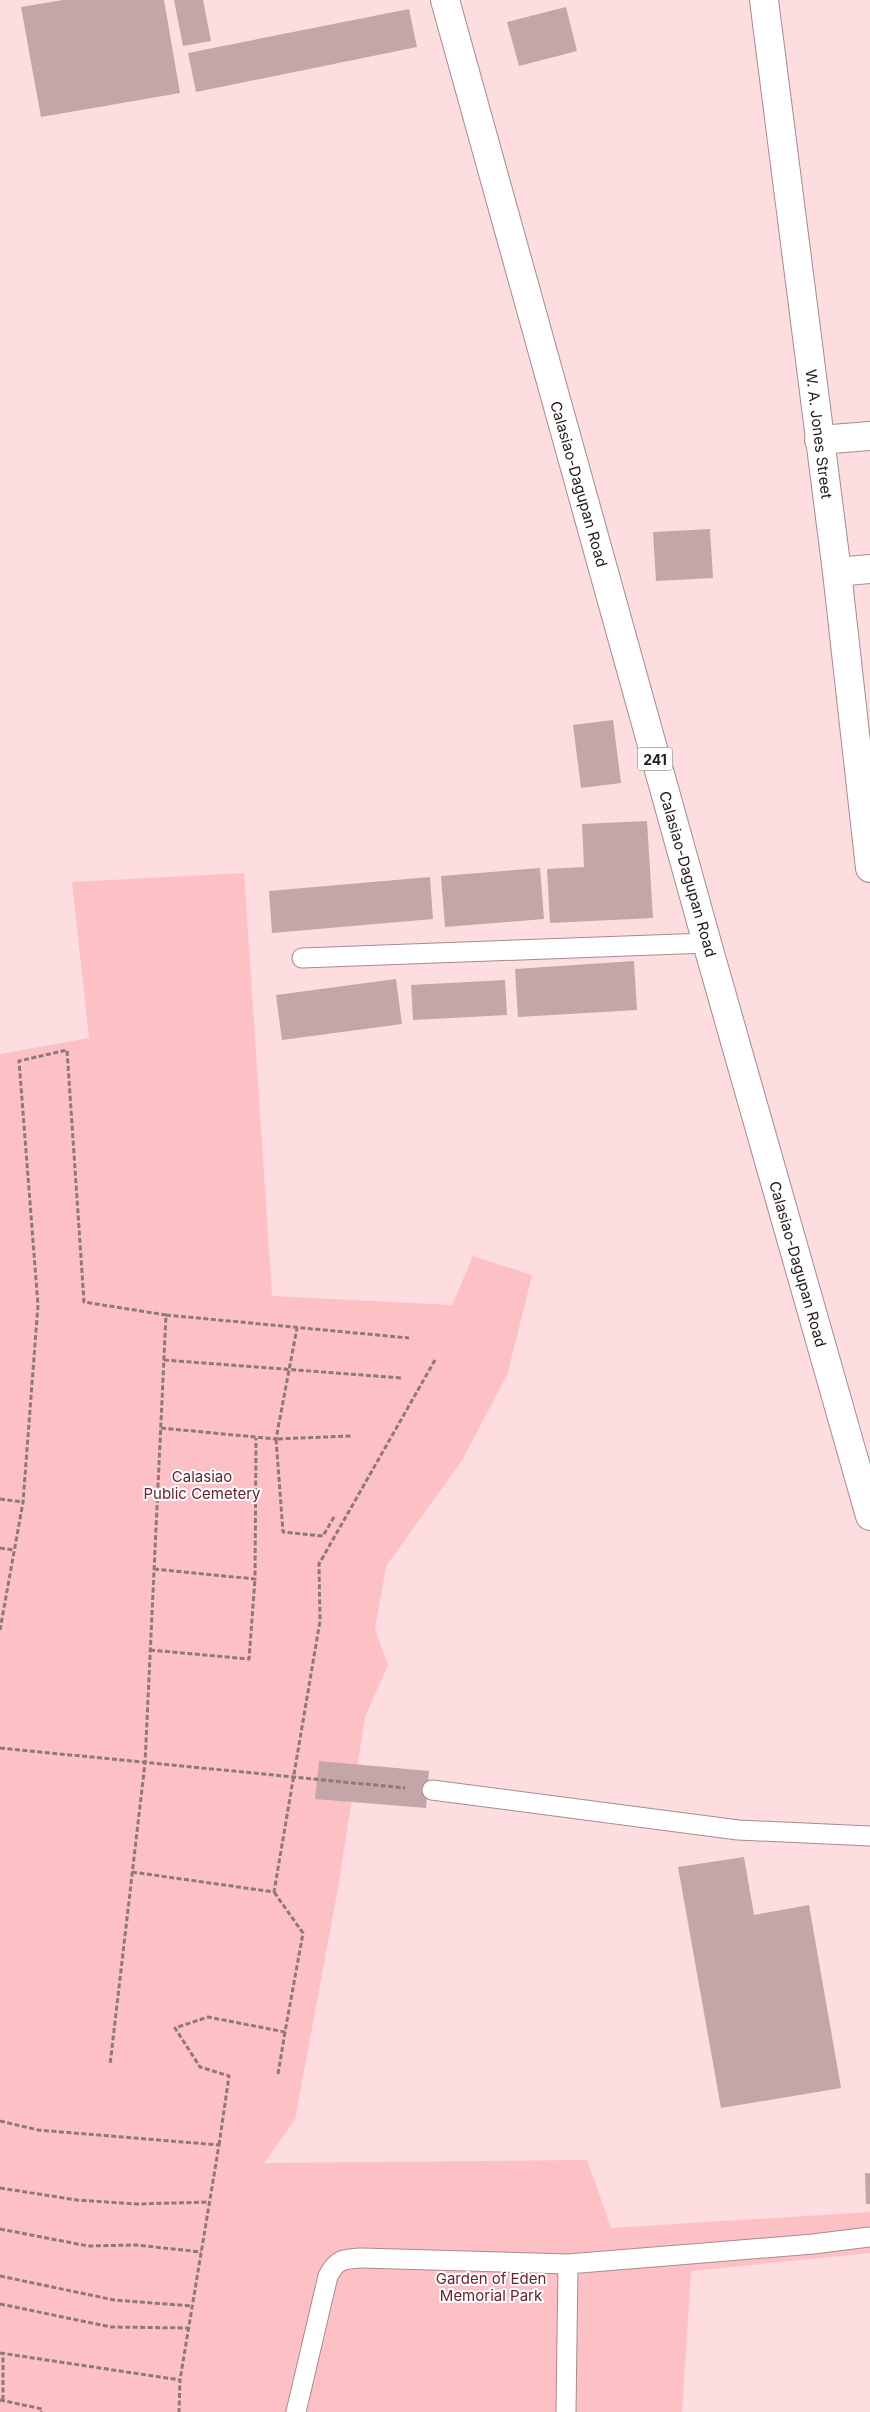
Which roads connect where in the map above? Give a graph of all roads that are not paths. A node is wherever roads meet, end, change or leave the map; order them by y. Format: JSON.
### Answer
{"nodes":[{"id":1,"x":445,"y":0,"type":"edge"},
{"id":2,"x":764,"y":0,"type":"edge"},
{"id":3,"x":870,"y":436,"type":"edge"},
{"id":4,"x":820,"y":440,"type":"junction"},
{"id":5,"x":870,"y":569,"type":"edge"},
{"id":6,"x":837,"y":572,"type":"junction"},
{"id":7,"x":870,"y":868,"type":"edge"},
{"id":8,"x":706,"y":943,"type":"junction"},
{"id":9,"x":302,"y":958,"type":"dead end"},
{"id":10,"x":870,"y":1516,"type":"edge"},
{"id":11,"x":432,"y":1790,"type":"road end"},
{"id":12,"x":870,"y":1836,"type":"edge"},
{"id":13,"x":870,"y":2236,"type":"edge"},
{"id":14,"x":568,"y":2264,"type":"junction"},
{"id":15,"x":296,"y":2412,"type":"edge"},
{"id":16,"x":566,"y":2412,"type":"edge"}],
"edges":[{"from":1,"to":8,"type":"main road","name":"Calasiao-Dagupan Road","number":"241"},
{"from":2,"to":4,"type":"main road","name":"W. A. Jones Street"},
{"from":3,"to":4,"type":"main road"},
{"from":4,"to":6,"type":"main road","name":"W. A. Jones Street"},
{"from":5,"to":6,"type":"main road"},
{"from":6,"to":7,"type":"main road","name":"W. A. Jones Street"},
{"from":8,"to":9,"type":"lane"},
{"from":8,"to":10,"type":"main road","name":"Calasiao-Dagupan Road","number":"241"},
{"from":11,"to":12,"type":"lane"},
{"from":13,"to":14,"type":"lane"},
{"from":14,"to":15,"type":"lane"},
{"from":14,"to":16,"type":"lane"}]}
